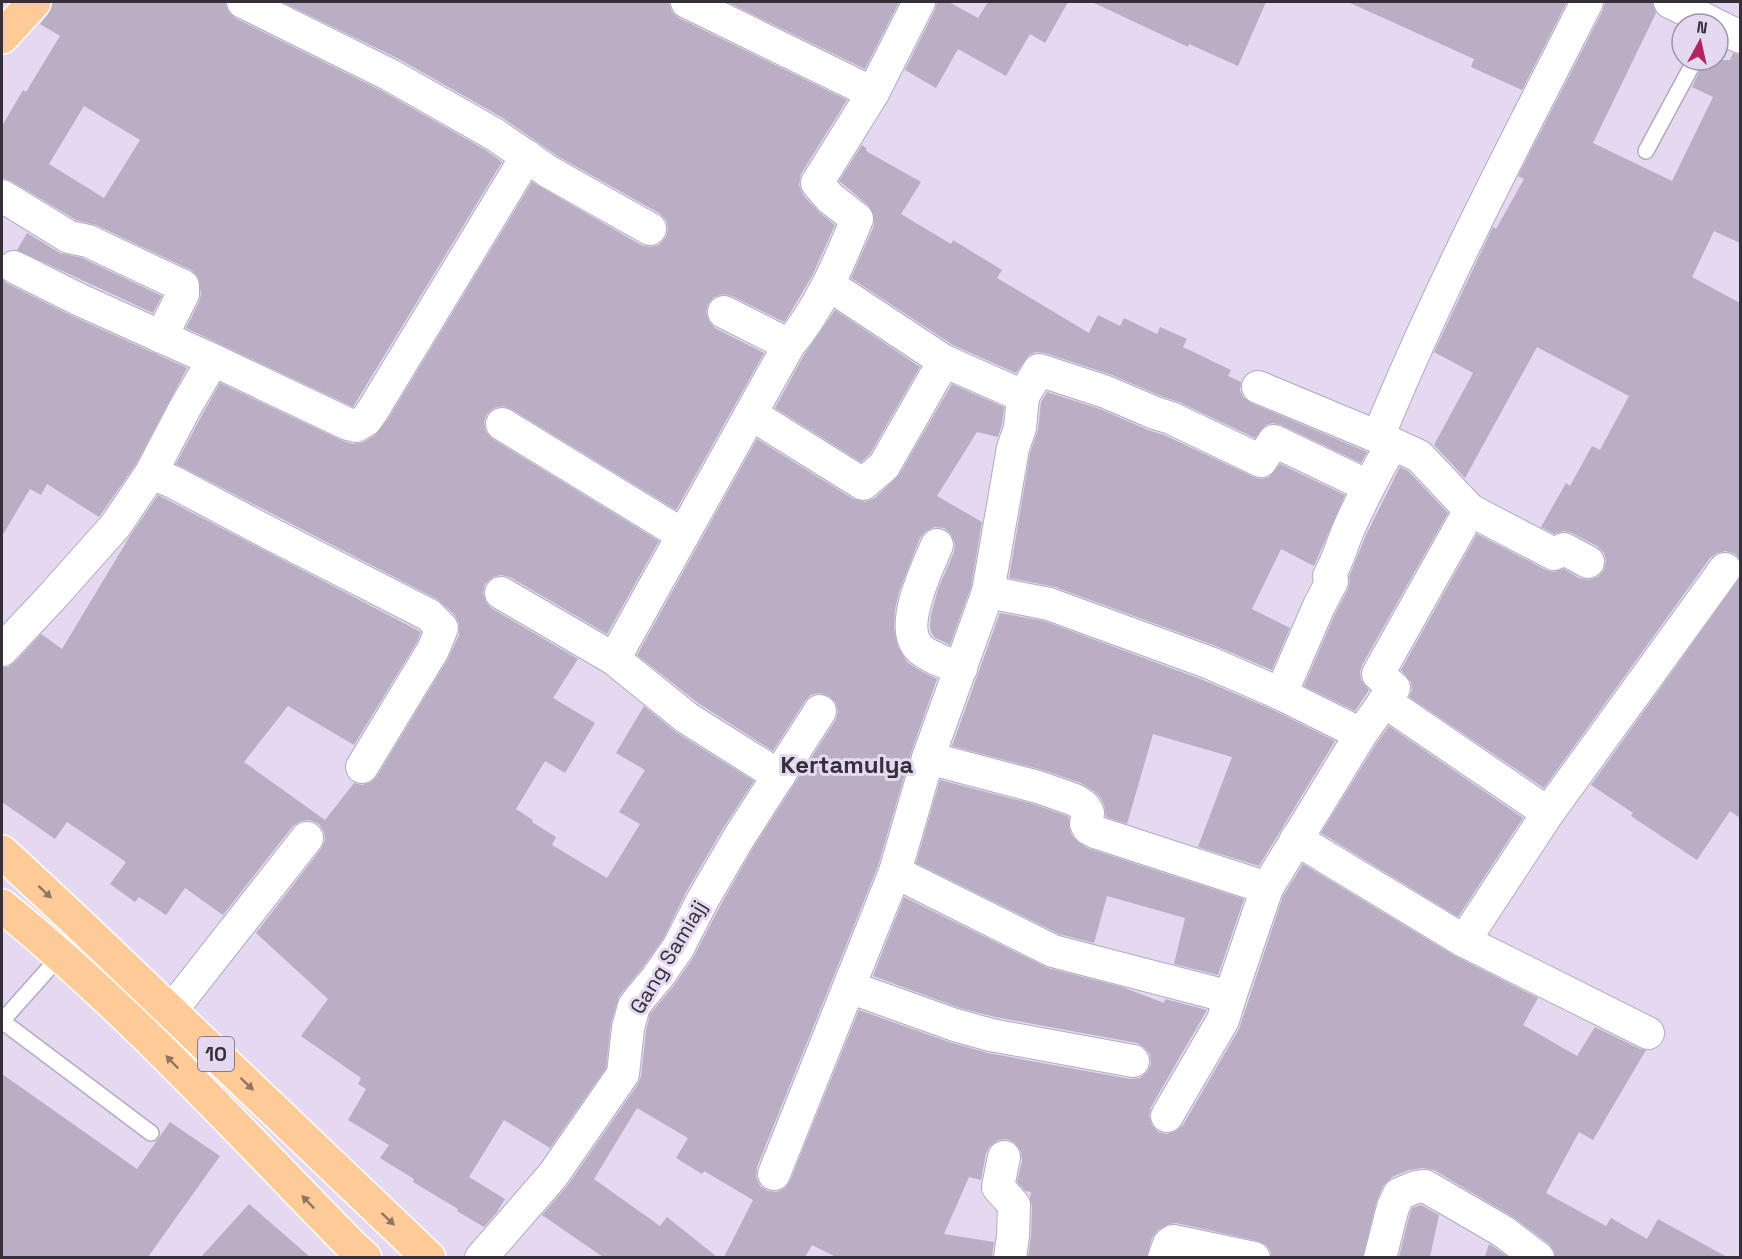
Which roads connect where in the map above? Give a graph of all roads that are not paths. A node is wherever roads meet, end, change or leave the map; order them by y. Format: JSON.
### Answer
{"nodes":[{"id":1,"x":34,"y":2,"type":"edge"},
{"id":2,"x":243,"y":2,"type":"edge"},
{"id":3,"x":687,"y":2,"type":"edge"},
{"id":4,"x":920,"y":2,"type":"edge"},
{"id":5,"x":1587,"y":2,"type":"edge"},
{"id":6,"x":1670,"y":2,"type":"edge"},
{"id":7,"x":1690,"y":12,"type":"edge"},
{"id":8,"x":2,"y":36,"type":"edge"},
{"id":9,"x":1689,"y":72,"type":"edge"},
{"id":10,"x":873,"y":93,"type":"junction"},
{"id":11,"x":1646,"y":151,"type":"dead end"},
{"id":12,"x":527,"y":156,"type":"junction"},
{"id":13,"x":2,"y":196,"type":"edge"},
{"id":14,"x":650,"y":229,"type":"dead end"},
{"id":15,"x":14,"y":267,"type":"dead end"},
{"id":16,"x":829,"y":285,"type":"junction"},
{"id":17,"x":724,"y":312,"type":"dead end"},
{"id":18,"x":161,"y":337,"type":"junction"},
{"id":19,"x":789,"y":345,"type":"junction"},
{"id":20,"x":213,"y":360,"type":"junction"},
{"id":21,"x":944,"y":361,"type":"junction"},
{"id":22,"x":1258,"y":387,"type":"dead end"},
{"id":23,"x":1023,"y":396,"type":"junction"},
{"id":24,"x":751,"y":414,"type":"junction"},
{"id":25,"x":502,"y":424,"type":"dead end"},
{"id":26,"x":1385,"y":441,"type":"junction"},
{"id":27,"x":151,"y":473,"type":"junction"},
{"id":28,"x":1368,"y":486,"type":"junction"},
{"id":29,"x":1470,"y":510,"type":"junction"},
{"id":30,"x":683,"y":535,"type":"junction"},
{"id":31,"x":937,"y":545,"type":"dead end"},
{"id":32,"x":1588,"y":562,"type":"dead end"},
{"id":33,"x":1725,"y":569,"type":"dead end"},
{"id":34,"x":988,"y":592,"type":"junction"},
{"id":35,"x":501,"y":593,"type":"dead end"},
{"id":36,"x":2,"y":650,"type":"edge"},
{"id":37,"x":614,"y":659,"type":"junction"},
{"id":38,"x":961,"y":669,"type":"junction"},
{"id":39,"x":1281,"y":694,"type":"junction"},
{"id":40,"x":1384,"y":701,"type":"junction"},
{"id":41,"x":820,"y":711,"type":"dead end"},
{"id":42,"x":1361,"y":735,"type":"junction"},
{"id":43,"x":928,"y":758,"type":"junction"},
{"id":44,"x":362,"y":767,"type":"dead end"},
{"id":45,"x":779,"y":776,"type":"junction"},
{"id":46,"x":1548,"y":813,"type":"junction"},
{"id":47,"x":307,"y":838,"type":"dead end"},
{"id":48,"x":1296,"y":839,"type":"junction"},
{"id":49,"x":2,"y":852,"type":"edge"},
{"id":50,"x":895,"y":872,"type":"junction"},
{"id":51,"x":1267,"y":888,"type":"junction"},
{"id":52,"x":2,"y":906,"type":"edge"},
{"id":53,"x":1464,"y":941,"type":"junction"},
{"id":54,"x":60,"y":956,"type":"junction"},
{"id":55,"x":849,"y":987,"type":"junction"},
{"id":56,"x":1230,"y":997,"type":"junction"},
{"id":57,"x":171,"y":1011,"type":"junction"},
{"id":58,"x":2,"y":1021,"type":"edge"},
{"id":59,"x":1648,"y":1033,"type":"dead end"},
{"id":60,"x":1133,"y":1061,"type":"dead end"},
{"id":61,"x":1167,"y":1116,"type":"dead end"},
{"id":62,"x":151,"y":1133,"type":"dead end"},
{"id":63,"x":1004,"y":1157,"type":"dead end"},
{"id":64,"x":774,"y":1174,"type":"dead end"},
{"id":65,"x":355,"y":1254,"type":"edge"},
{"id":66,"x":429,"y":1257,"type":"edge"},
{"id":67,"x":481,"y":1257,"type":"edge"},
{"id":68,"x":1010,"y":1257,"type":"edge"},
{"id":69,"x":1164,"y":1257,"type":"edge"},
{"id":70,"x":1254,"y":1257,"type":"edge"},
{"id":71,"x":1380,"y":1257,"type":"edge"},
{"id":72,"x":1538,"y":1257,"type":"edge"}],
"edges":[{"from":1,"to":8,"type":"highway"},
{"from":2,"to":12,"type":"street"},
{"from":3,"to":10,"type":"street"},
{"from":4,"to":10,"type":"street"},
{"from":5,"to":26,"type":"street"},
{"from":6,"to":7,"type":"street"},
{"from":9,"to":11,"type":"lane"},
{"from":10,"to":16,"type":"street"},
{"from":12,"to":14,"type":"street"},
{"from":12,"to":20,"type":"street"},
{"from":13,"to":18,"type":"street"},
{"from":15,"to":18,"type":"street"},
{"from":16,"to":19,"type":"street"},
{"from":16,"to":21,"type":"street"},
{"from":17,"to":19,"type":"street"},
{"from":18,"to":20,"type":"street"},
{"from":19,"to":24,"type":"street"},
{"from":20,"to":27,"type":"street"},
{"from":21,"to":23,"type":"street"},
{"from":21,"to":24,"type":"street"},
{"from":22,"to":26,"type":"street"},
{"from":23,"to":28,"type":"street"},
{"from":23,"to":34,"type":"street"},
{"from":24,"to":30,"type":"street"},
{"from":25,"to":30,"type":"street"},
{"from":26,"to":28,"type":"street"},
{"from":26,"to":29,"type":"street"},
{"from":27,"to":36,"type":"street"},
{"from":27,"to":44,"type":"street"},
{"from":28,"to":39,"type":"street"},
{"from":29,"to":32,"type":"street"},
{"from":29,"to":40,"type":"street"},
{"from":30,"to":37,"type":"street"},
{"from":31,"to":38,"type":"street"},
{"from":33,"to":46,"type":"street"},
{"from":34,"to":38,"type":"street"},
{"from":34,"to":39,"type":"street"},
{"from":35,"to":37,"type":"street"},
{"from":37,"to":45,"type":"street"},
{"from":38,"to":43,"type":"street"},
{"from":39,"to":42,"type":"street"},
{"from":40,"to":42,"type":"street"},
{"from":40,"to":46,"type":"street"},
{"from":41,"to":45,"type":"street","name":"Gang Samiajj"},
{"from":42,"to":48,"type":"street"},
{"from":43,"to":50,"type":"street"},
{"from":43,"to":51,"type":"street"},
{"from":45,"to":67,"type":"street","name":"Gang Samiajj"},
{"from":46,"to":53,"type":"street"},
{"from":47,"to":57,"type":"street"},
{"from":48,"to":51,"type":"street"},
{"from":48,"to":53,"type":"street"},
{"from":49,"to":57,"type":"highway","number":"10","one_way":true},
{"from":50,"to":55,"type":"street"},
{"from":50,"to":56,"type":"street"},
{"from":51,"to":56,"type":"street"},
{"from":52,"to":54,"type":"highway","number":"10"},
{"from":53,"to":59,"type":"street"},
{"from":54,"to":58,"type":"lane"},
{"from":65,"to":54,"type":"highway","number":"10","one_way":true},
{"from":55,"to":60,"type":"street"},
{"from":55,"to":64,"type":"street"},
{"from":56,"to":61,"type":"street"},
{"from":57,"to":66,"type":"highway","number":"10","one_way":true},
{"from":58,"to":62,"type":"lane"},
{"from":63,"to":68,"type":"street"},
{"from":69,"to":70,"type":"street"},
{"from":71,"to":72,"type":"street"}]}
